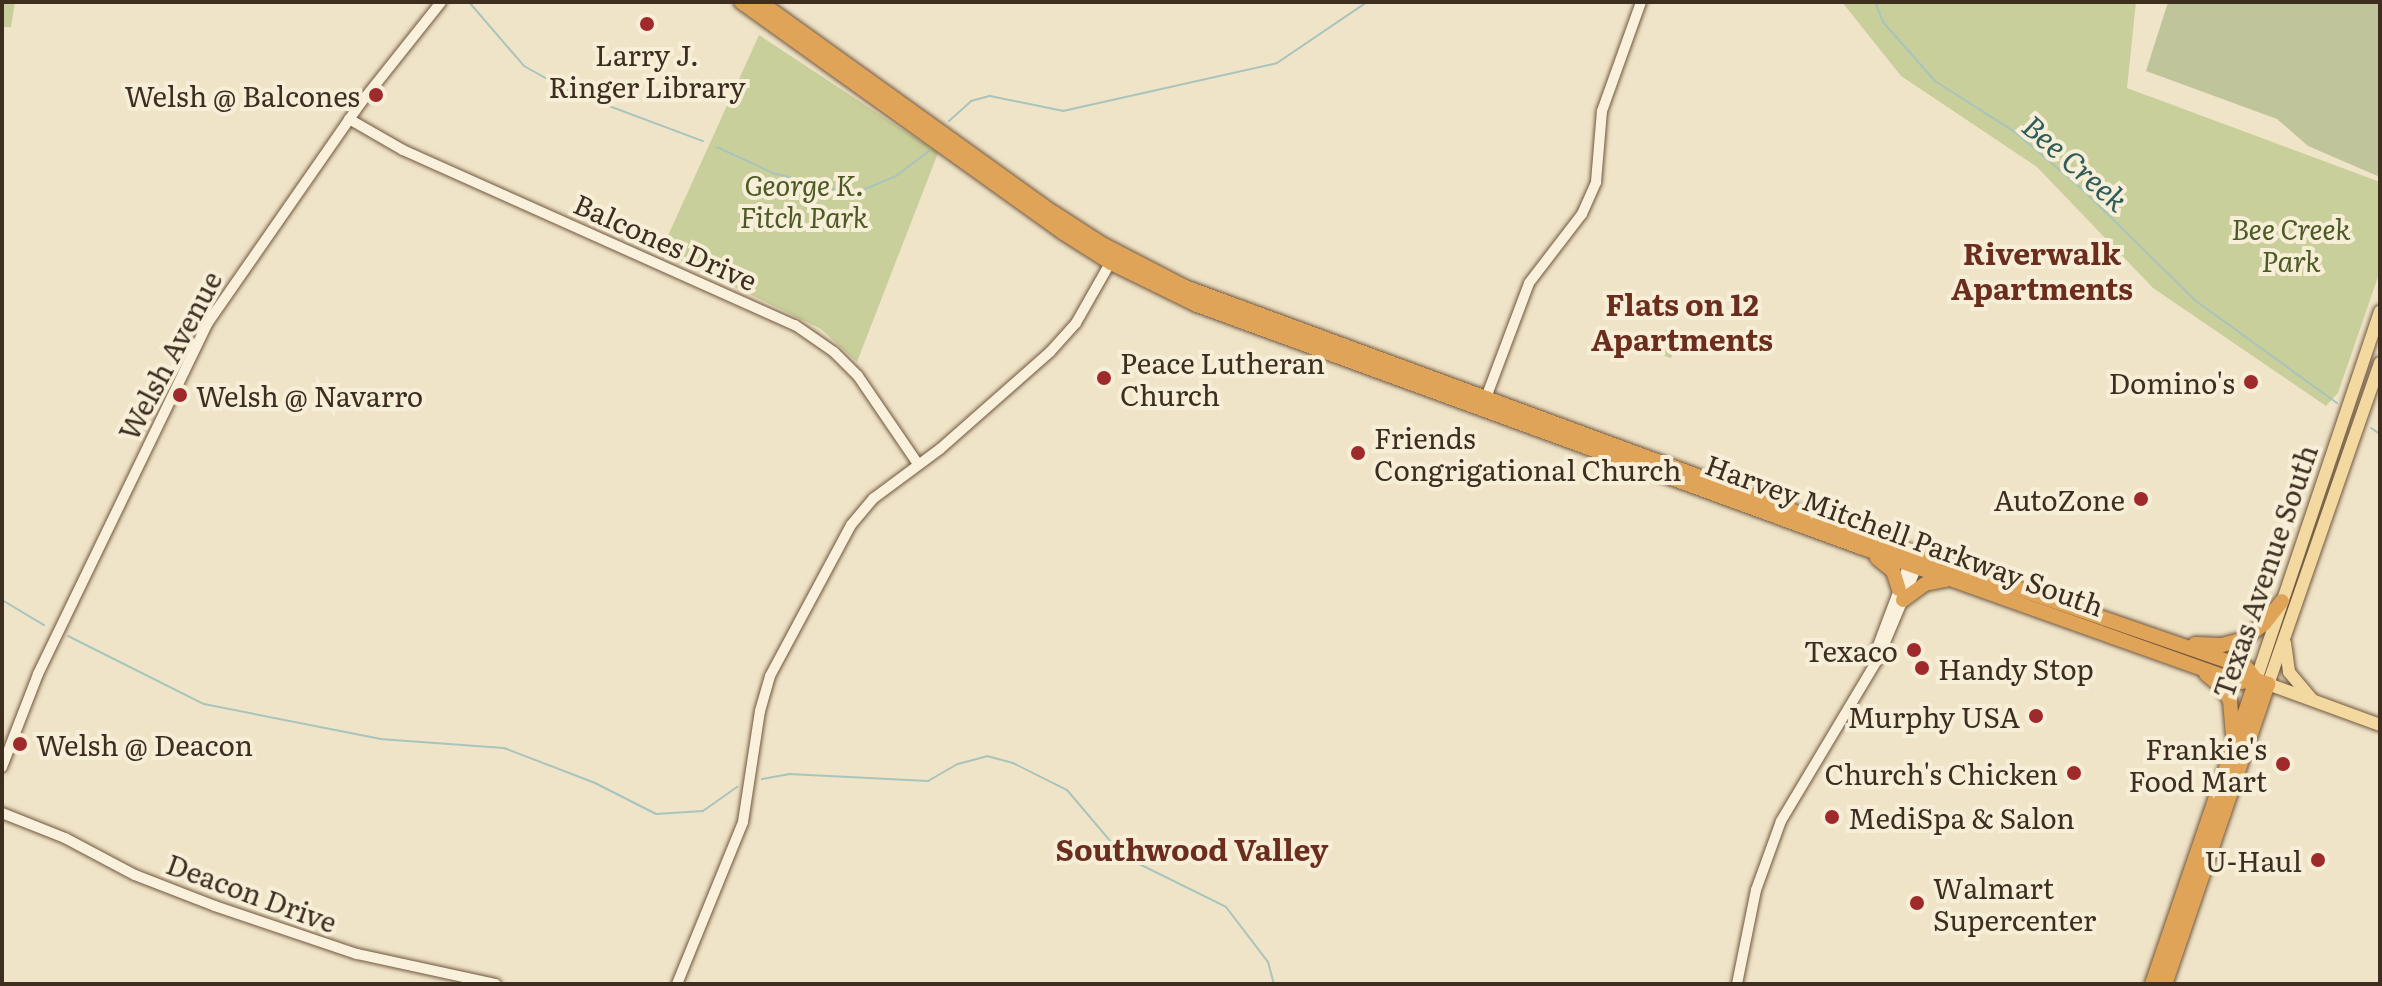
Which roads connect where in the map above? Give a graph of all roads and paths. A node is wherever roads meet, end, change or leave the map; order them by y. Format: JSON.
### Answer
{"nodes":[{"id":1,"x":441,"y":2,"type":"edge"},
{"id":2,"x":741,"y":2,"type":"edge"},
{"id":3,"x":1641,"y":2,"type":"edge"},
{"id":4,"x":762,"y":8,"type":"edge"},
{"id":5,"x":349,"y":119,"type":"junction"},
{"id":6,"x":1114,"y":257,"type":"junction"},
{"id":7,"x":2380,"y":311,"type":"edge"},
{"id":8,"x":2380,"y":363,"type":"edge"},
{"id":9,"x":1483,"y":405,"type":"junction"},
{"id":10,"x":2348,"y":405,"type":"junction"},
{"id":11,"x":2328,"y":463,"type":"junction"},
{"id":12,"x":918,"y":464,"type":"junction"},
{"id":13,"x":2344,"y":466,"type":"junction"},
{"id":14,"x":2328,"y":515,"type":"junction"},
{"id":15,"x":1860,"y":547,"type":"junction"},
{"id":16,"x":1915,"y":560,"type":"junction"},
{"id":17,"x":1958,"y":581,"type":"junction"},
{"id":18,"x":1901,"y":595,"type":"junction"},
{"id":19,"x":2282,"y":601,"type":"junction"},
{"id":20,"x":2285,"y":636,"type":"junction"},
{"id":21,"x":2182,"y":644,"type":"junction"},
{"id":22,"x":2193,"y":665,"type":"junction"},
{"id":23,"x":2262,"y":682,"type":"junction"},
{"id":24,"x":2314,"y":701,"type":"junction"},
{"id":25,"x":2380,"y":725,"type":"edge"},
{"id":26,"x":2232,"y":750,"type":"junction"},
{"id":27,"x":2,"y":767,"type":"edge"},
{"id":28,"x":2,"y":813,"type":"edge"},
{"id":29,"x":496,"y":984,"type":"edge"},
{"id":30,"x":677,"y":984,"type":"edge"},
{"id":31,"x":1737,"y":984,"type":"edge"},
{"id":32,"x":2152,"y":984,"type":"edge"},
{"id":33,"x":2165,"y":984,"type":"edge"}],
"edges":[{"from":1,"to":5,"type":"street","name":"Welsh Avenue"},
{"from":2,"to":4,"type":"highway","name":"Harvey Mitchell Parkway South"},
{"from":3,"to":9,"type":"street"},
{"from":4,"to":6,"type":"highway","name":"Harvey Mitchell Parkway South"},
{"from":5,"to":12,"type":"street","name":"Balcones Drive"},
{"from":5,"to":27,"type":"street","name":"Welsh Avenue"},
{"from":6,"to":9,"type":"highway","name":"Harvey Mitchell Parkway South"},
{"from":6,"to":12,"type":"street"},
{"from":7,"to":10,"type":"main road","name":"Texas Avenue South"},
{"from":8,"to":13,"type":"main road","name":"Texas Avenue South"},
{"from":9,"to":15,"type":"highway","name":"Harvey Mitchell Parkway South"},
{"from":9,"to":16,"type":"highway","name":"Harvey Mitchell Parkway South"},
{"from":10,"to":11,"type":"main road","name":"Texas Avenue South"},
{"from":10,"to":13,"type":"main road"},
{"from":11,"to":14,"type":"main road"},
{"from":11,"to":19,"type":"main road","name":"Texas Avenue South"},
{"from":12,"to":30,"type":"street"},
{"from":13,"to":14,"type":"main road","name":"Texas Avenue South"},
{"from":14,"to":20,"type":"main road","name":"Texas Avenue South"},
{"from":15,"to":16,"type":"highway","name":"Harvey Mitchell Parkway South"},
{"from":15,"to":18,"type":"highway"},
{"from":16,"to":17,"type":"highway","name":"Harvey Mitchell Parkway South"},
{"from":16,"to":18,"type":"street"},
{"from":16,"to":21,"type":"highway","name":"Harvey Mitchell Parkway South"},
{"from":17,"to":18,"type":"highway"},
{"from":17,"to":22,"type":"highway","name":"Harvey Mitchell Parkway South"},
{"from":18,"to":31,"type":"street"},
{"from":19,"to":21,"type":"highway"},
{"from":19,"to":23,"type":"main road","name":"Texas Avenue South"},
{"from":20,"to":23,"type":"main road","name":"Texas Avenue South"},
{"from":20,"to":24,"type":"main road"},
{"from":21,"to":23,"type":"highway","name":"Harvey Mitchell Parkway South"},
{"from":22,"to":23,"type":"highway","name":"Harvey Mitchell Parkway South"},
{"from":22,"to":26,"type":"highway"},
{"from":23,"to":24,"type":"main road","name":"Harvey Mitchell Parkway South"},
{"from":23,"to":26,"type":"highway","name":"Texas Avenue South"},
{"from":23,"to":33,"type":"highway","name":"Texas Avenue South"},
{"from":24,"to":25,"type":"main road","name":"Harvey Mitchell Parkway South"},
{"from":26,"to":32,"type":"highway","name":"Texas Avenue South"},
{"from":28,"to":29,"type":"street","name":"Deacon Drive"}]}
